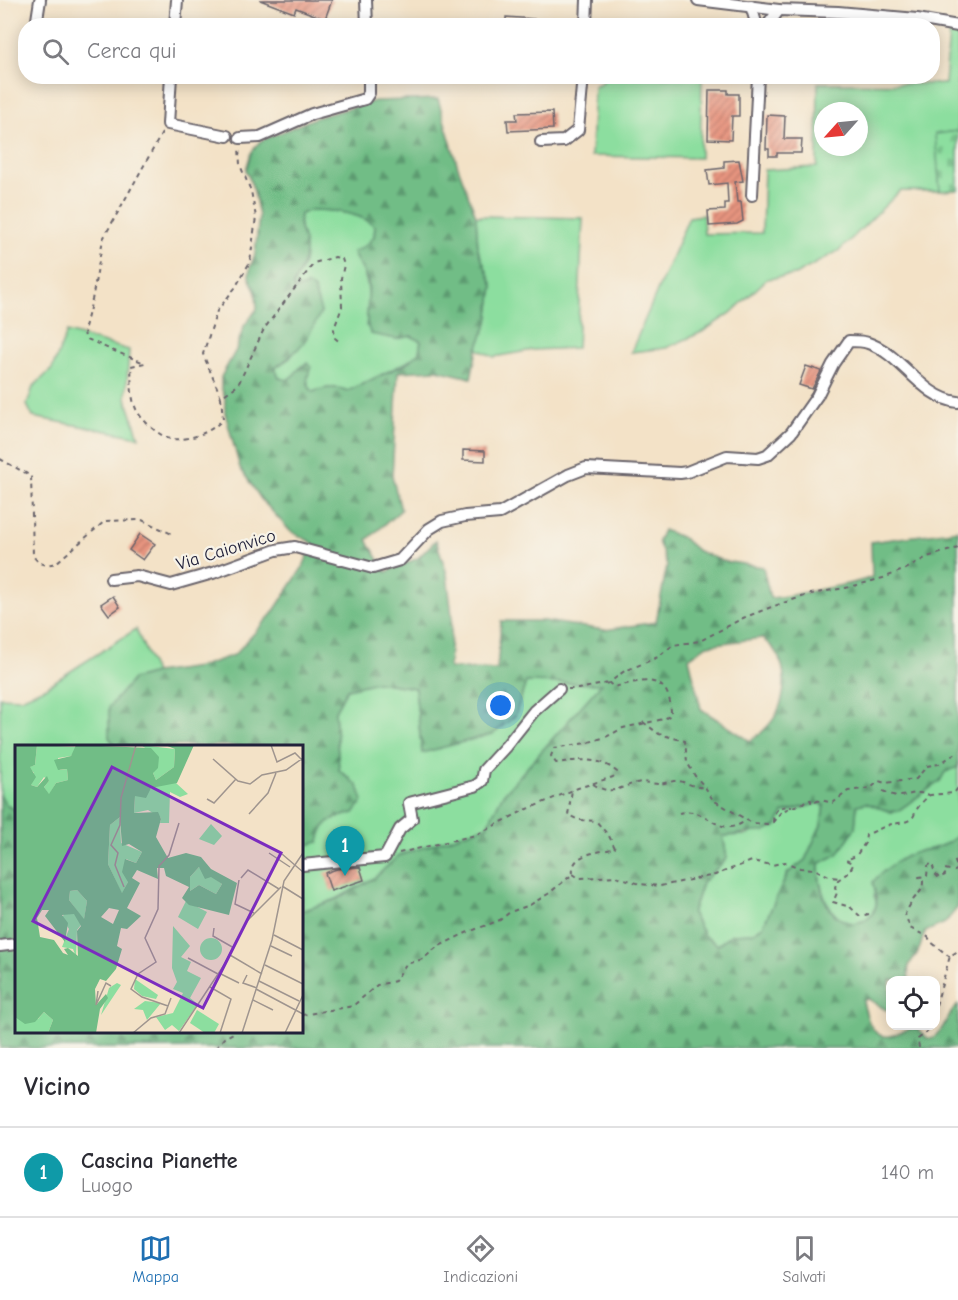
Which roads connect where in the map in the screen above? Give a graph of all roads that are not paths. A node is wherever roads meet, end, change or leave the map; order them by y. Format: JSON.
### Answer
{"nodes":[{"id":1,"x":40,"y":0,"type":"edge"},
{"id":2,"x":177,"y":0,"type":"edge"},
{"id":3,"x":366,"y":0,"type":"edge"},
{"id":4,"x":587,"y":0,"type":"edge"},
{"id":5,"x":698,"y":0,"type":"edge"},
{"id":6,"x":838,"y":0,"type":"edge"},
{"id":7,"x":747,"y":4,"type":"edge"},
{"id":8,"x":779,"y":10,"type":"junction"},
{"id":9,"x":838,"y":12,"type":"junction"},
{"id":10,"x":37,"y":18,"type":"edge"},
{"id":11,"x":176,"y":18,"type":"edge"},
{"id":12,"x":367,"y":18,"type":"edge"},
{"id":13,"x":586,"y":18,"type":"edge"},
{"id":14,"x":753,"y":18,"type":"edge"},
{"id":15,"x":773,"y":18,"type":"edge"},
{"id":16,"x":906,"y":18,"type":"edge"},
{"id":17,"x":940,"y":23,"type":"edge"},
{"id":18,"x":958,"y":26,"type":"edge"},
{"id":19,"x":170,"y":84,"type":"edge"},
{"id":20,"x":369,"y":84,"type":"edge"},
{"id":21,"x":582,"y":84,"type":"edge"},
{"id":22,"x":758,"y":84,"type":"edge"},
{"id":23,"x":227,"y":136,"type":"dead end"},
{"id":24,"x":240,"y":138,"type":"road end"},
{"id":25,"x":541,"y":142,"type":"dead end"},
{"id":26,"x":752,"y":195,"type":"dead end"},
{"id":27,"x":958,"y":402,"type":"edge"},
{"id":28,"x":111,"y":579,"type":"dead end"},
{"id":29,"x":560,"y":689,"type":"road end"},
{"id":30,"x":303,"y":865,"type":"edge"},
{"id":31,"x":15,"y":944,"type":"edge"},
{"id":32,"x":0,"y":946,"type":"edge"}],
"edges":[{"from":1,"to":10,"type":"street"},
{"from":2,"to":11,"type":"street"},
{"from":3,"to":12,"type":"street"},
{"from":4,"to":13,"type":"street"},
{"from":5,"to":7,"type":"street"},
{"from":6,"to":9,"type":"street"},
{"from":7,"to":8,"type":"street"},
{"from":7,"to":14,"type":"street"},
{"from":8,"to":9,"type":"street"},
{"from":8,"to":15,"type":"street"},
{"from":9,"to":16,"type":"street"},
{"from":17,"to":18,"type":"street"},
{"from":19,"to":23,"type":"street"},
{"from":20,"to":24,"type":"street"},
{"from":21,"to":25,"type":"street"},
{"from":22,"to":26,"type":"street"},
{"from":27,"to":28,"type":"street","name":"Via Caionvico"},
{"from":29,"to":30,"type":"street"},
{"from":31,"to":32,"type":"street"}]}
